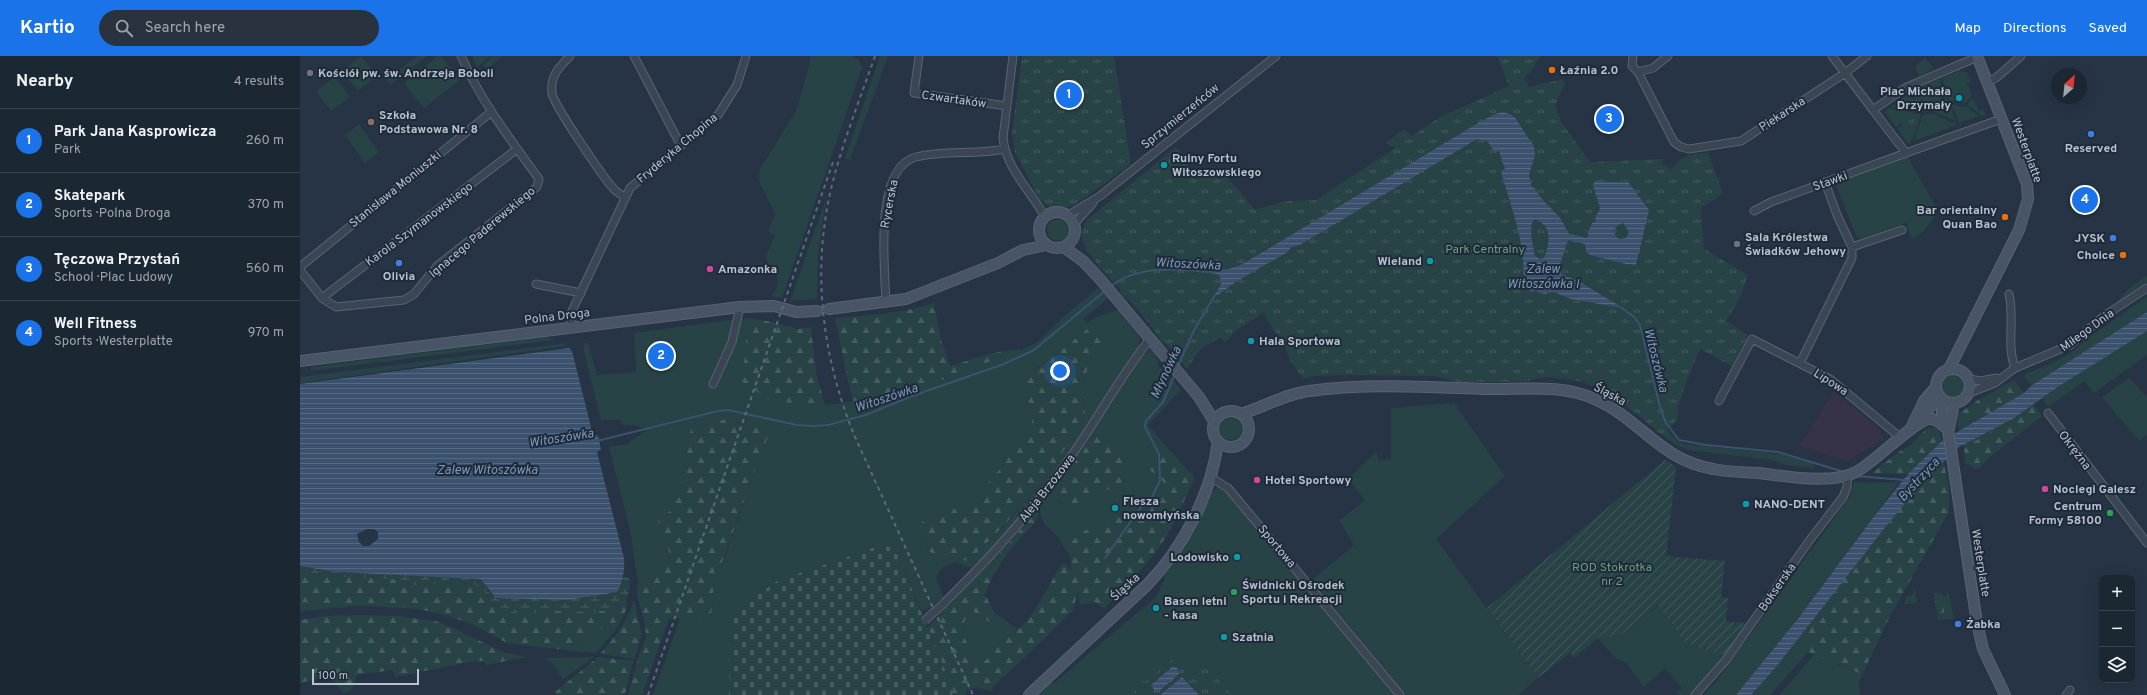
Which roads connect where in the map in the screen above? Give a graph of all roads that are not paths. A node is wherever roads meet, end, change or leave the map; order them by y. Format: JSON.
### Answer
{"nodes":[{"id":1,"x":461,"y":56,"type":"edge"},
{"id":2,"x":570,"y":56,"type":"edge"},
{"id":3,"x":634,"y":56,"type":"edge"},
{"id":4,"x":746,"y":56,"type":"edge"},
{"id":5,"x":919,"y":56,"type":"edge"},
{"id":6,"x":1013,"y":56,"type":"edge"},
{"id":7,"x":1276,"y":56,"type":"edge"},
{"id":8,"x":1633,"y":56,"type":"edge"},
{"id":9,"x":1668,"y":56,"type":"edge"},
{"id":10,"x":1832,"y":56,"type":"edge"},
{"id":11,"x":1866,"y":56,"type":"edge"},
{"id":12,"x":1977,"y":56,"type":"edge"},
{"id":13,"x":2021,"y":56,"type":"edge"},
{"id":14,"x":1638,"y":72,"type":"junction"},
{"id":15,"x":1845,"y":73,"type":"junction"},
{"id":16,"x":1987,"y":82,"type":"junction"},
{"id":17,"x":1007,"y":106,"type":"junction"},
{"id":18,"x":1874,"y":110,"type":"junction"},
{"id":19,"x":490,"y":113,"type":"junction"},
{"id":20,"x":2001,"y":119,"type":"junction"},
{"id":21,"x":681,"y":146,"type":"junction"},
{"id":22,"x":517,"y":149,"type":"junction"},
{"id":23,"x":1004,"y":149,"type":"junction"},
{"id":24,"x":1906,"y":153,"type":"junction"},
{"id":25,"x":1825,"y":182,"type":"junction"},
{"id":26,"x":1100,"y":196,"type":"junction"},
{"id":27,"x":625,"y":198,"type":"junction"},
{"id":28,"x":1754,"y":211,"type":"dead end"},
{"id":29,"x":1067,"y":216,"type":"junction"},
{"id":30,"x":1045,"y":218,"type":"junction"},
{"id":31,"x":1074,"y":224,"type":"junction"},
{"id":32,"x":1902,"y":230,"type":"dead end"},
{"id":33,"x":1040,"y":233,"type":"junction"},
{"id":34,"x":1072,"y":239,"type":"junction"},
{"id":35,"x":1047,"y":245,"type":"junction"},
{"id":36,"x":1064,"y":247,"type":"junction"},
{"id":37,"x":1852,"y":247,"type":"junction"},
{"id":38,"x":1023,"y":250,"type":"junction"},
{"id":39,"x":1084,"y":262,"type":"junction"},
{"id":40,"x":300,"y":268,"type":"edge"},
{"id":41,"x":536,"y":284,"type":"dead end"},
{"id":42,"x":2147,"y":288,"type":"edge"},
{"id":43,"x":581,"y":293,"type":"junction"},
{"id":44,"x":2009,"y":294,"type":"dead end"},
{"id":45,"x":322,"y":298,"type":"junction"},
{"id":46,"x":886,"y":303,"type":"junction"},
{"id":47,"x":740,"y":307,"type":"junction"},
{"id":48,"x":829,"y":309,"type":"dead end"},
{"id":49,"x":817,"y":311,"type":"dead end"},
{"id":50,"x":571,"y":327,"type":"junction"},
{"id":51,"x":1964,"y":338,"type":"junction"},
{"id":52,"x":1150,"y":339,"type":"junction"},
{"id":53,"x":300,"y":361,"type":"edge"},
{"id":54,"x":1800,"y":362,"type":"junction"},
{"id":55,"x":2015,"y":368,"type":"junction"},
{"id":56,"x":1949,"y":369,"type":"junction"},
{"id":57,"x":1961,"y":370,"type":"junction"},
{"id":58,"x":2003,"y":376,"type":"junction"},
{"id":59,"x":1970,"y":379,"type":"junction"},
{"id":60,"x":713,"y":384,"type":"dead end"},
{"id":61,"x":1936,"y":387,"type":"junction"},
{"id":62,"x":1969,"y":393,"type":"junction"},
{"id":63,"x":1199,"y":397,"type":"junction"},
{"id":64,"x":1941,"y":398,"type":"junction"},
{"id":65,"x":1719,"y":401,"type":"dead end"},
{"id":66,"x":1954,"y":403,"type":"junction"},
{"id":67,"x":1269,"y":404,"type":"junction"},
{"id":68,"x":1224,"y":412,"type":"junction"},
{"id":69,"x":2048,"y":413,"type":"dead end"},
{"id":70,"x":1241,"y":414,"type":"junction"},
{"id":71,"x":1214,"y":421,"type":"junction"},
{"id":72,"x":1249,"y":428,"type":"junction"},
{"id":73,"x":1911,"y":428,"type":"junction"},
{"id":74,"x":1948,"y":430,"type":"junction"},
{"id":75,"x":1901,"y":438,"type":"junction"},
{"id":76,"x":1218,"y":441,"type":"junction"},
{"id":77,"x":1230,"y":446,"type":"junction"},
{"id":78,"x":1848,"y":475,"type":"junction"},
{"id":79,"x":1210,"y":477,"type":"junction"},
{"id":80,"x":2147,"y":543,"type":"edge"},
{"id":81,"x":925,"y":621,"type":"dead end"},
{"id":82,"x":1029,"y":695,"type":"edge"},
{"id":83,"x":1400,"y":695,"type":"edge"},
{"id":84,"x":1695,"y":695,"type":"edge"},
{"id":85,"x":2005,"y":695,"type":"edge"}],
"edges":[{"from":1,"to":19,"type":"street","name":"Ignacego Paderewskiego"},
{"from":2,"to":27,"type":"street"},
{"from":3,"to":21,"type":"street"},
{"from":4,"to":21,"type":"street","name":"Fryderyka Chopina"},
{"from":5,"to":17,"type":"street","name":"Czwartaków"},
{"from":6,"to":17,"type":"street"},
{"from":7,"to":26,"type":"street","name":"Sprzymierzeńców"},
{"from":8,"to":14,"type":"street"},
{"from":9,"to":14,"type":"street"},
{"from":10,"to":15,"type":"street"},
{"from":11,"to":15,"type":"street","name":"Piekarska"},
{"from":12,"to":16,"type":"street","name":"Westerplatte"},
{"from":12,"to":18,"type":"street"},
{"from":13,"to":16,"type":"street"},
{"from":14,"to":15,"type":"street","name":"Piekarska"},
{"from":15,"to":18,"type":"street"},
{"from":16,"to":20,"type":"street","name":"Westerplatte"},
{"from":17,"to":23,"type":"street"},
{"from":18,"to":24,"type":"street"},
{"from":19,"to":22,"type":"street","name":"Ignacego Paderewskiego"},
{"from":19,"to":40,"type":"street","name":"Stanisława Moniuszki"},
{"from":20,"to":24,"type":"street"},
{"from":20,"to":51,"type":"street","name":"Westerplatte"},
{"from":21,"to":27,"type":"street","name":"Fryderyka Chopina"},
{"from":22,"to":45,"type":"street","name":"Karola Szymanowskiego"},
{"from":22,"to":45,"type":"street","name":"Ignacego Paderewskiego"},
{"from":23,"to":30,"type":"street"},
{"from":23,"to":46,"type":"street","name":"Rycerska"},
{"from":24,"to":25,"type":"street","name":"Stawki"},
{"from":25,"to":28,"type":"street","name":"Stawki"},
{"from":25,"to":37,"type":"street"},
{"from":26,"to":29,"type":"street","name":"Sprzymierzeńców"},
{"from":26,"to":31,"type":"street","name":"Sprzymierzeńców"},
{"from":27,"to":43,"type":"street","name":"Fryderyka Chopina"},
{"from":29,"to":30,"type":"street"},
{"from":29,"to":31,"type":"street"},
{"from":30,"to":33,"type":"street"},
{"from":31,"to":34,"type":"street"},
{"from":32,"to":37,"type":"street"},
{"from":33,"to":35,"type":"street"},
{"from":33,"to":38,"type":"street"},
{"from":34,"to":36,"type":"street"},
{"from":34,"to":39,"type":"street"},
{"from":35,"to":36,"type":"street"},
{"from":35,"to":38,"type":"street"},
{"from":36,"to":39,"type":"street"},
{"from":37,"to":54,"type":"street"},
{"from":38,"to":46,"type":"street"},
{"from":39,"to":52,"type":"street"},
{"from":40,"to":45,"type":"street","name":"Ignacego Paderewskiego"},
{"from":41,"to":43,"type":"street"},
{"from":42,"to":55,"type":"street","name":"Miłego Dnia"},
{"from":43,"to":50,"type":"street","name":"Fryderyka Chopina"},
{"from":44,"to":55,"type":"street"},
{"from":46,"to":48,"type":"street"},
{"from":47,"to":49,"type":"street","name":"Polna Droga"},
{"from":47,"to":50,"type":"street","name":"Polna Droga"},
{"from":47,"to":60,"type":"street"},
{"from":50,"to":53,"type":"street","name":"Polna Droga"},
{"from":51,"to":56,"type":"street","name":"Westerplatte"},
{"from":51,"to":57,"type":"street","name":"Westerplatte"},
{"from":52,"to":63,"type":"street"},
{"from":52,"to":81,"type":"street","name":"Aleja Brzozowa","bridge":true},
{"from":54,"to":65,"type":"street","name":"Lipowa"},
{"from":54,"to":75,"type":"street","name":"Lipowa"},
{"from":55,"to":58,"type":"street","name":"Miłego Dnia"},
{"from":56,"to":57,"type":"street"},
{"from":56,"to":61,"type":"street"},
{"from":57,"to":59,"type":"street"},
{"from":58,"to":59,"type":"street","name":"Miłego Dnia"},
{"from":58,"to":62,"type":"street","name":"Miłego Dnia"},
{"from":59,"to":62,"type":"street"},
{"from":61,"to":64,"type":"street"},
{"from":61,"to":73,"type":"street","name":"Śląska"},
{"from":62,"to":66,"type":"street"},
{"from":63,"to":68,"type":"street"},
{"from":63,"to":71,"type":"street"},
{"from":64,"to":66,"type":"street"},
{"from":64,"to":73,"type":"street","name":"Śląska"},
{"from":64,"to":74,"type":"street","name":"Westerplatte"},
{"from":66,"to":74,"type":"street","name":"Westerplatte"},
{"from":67,"to":70,"type":"street","name":"Śląska"},
{"from":67,"to":72,"type":"street","name":"Śląska"},
{"from":67,"to":78,"type":"street","name":"Śląska"},
{"from":68,"to":70,"type":"street"},
{"from":68,"to":71,"type":"street"},
{"from":69,"to":80,"type":"street","name":"Okrężna"},
{"from":70,"to":72,"type":"street"},
{"from":71,"to":76,"type":"street"},
{"from":72,"to":77,"type":"street"},
{"from":73,"to":74,"type":"street"},
{"from":73,"to":75,"type":"street","name":"Śląska"},
{"from":74,"to":85,"type":"street","name":"Westerplatte"},
{"from":75,"to":78,"type":"street","name":"Śląska"},
{"from":76,"to":77,"type":"street"},
{"from":76,"to":79,"type":"street","name":"Śląska"},
{"from":77,"to":79,"type":"street","name":"Śląska"},
{"from":78,"to":84,"type":"street","name":"Bokserska"},
{"from":79,"to":82,"type":"street","name":"Śląska"},
{"from":79,"to":83,"type":"street","name":"Sportowa"}]}
